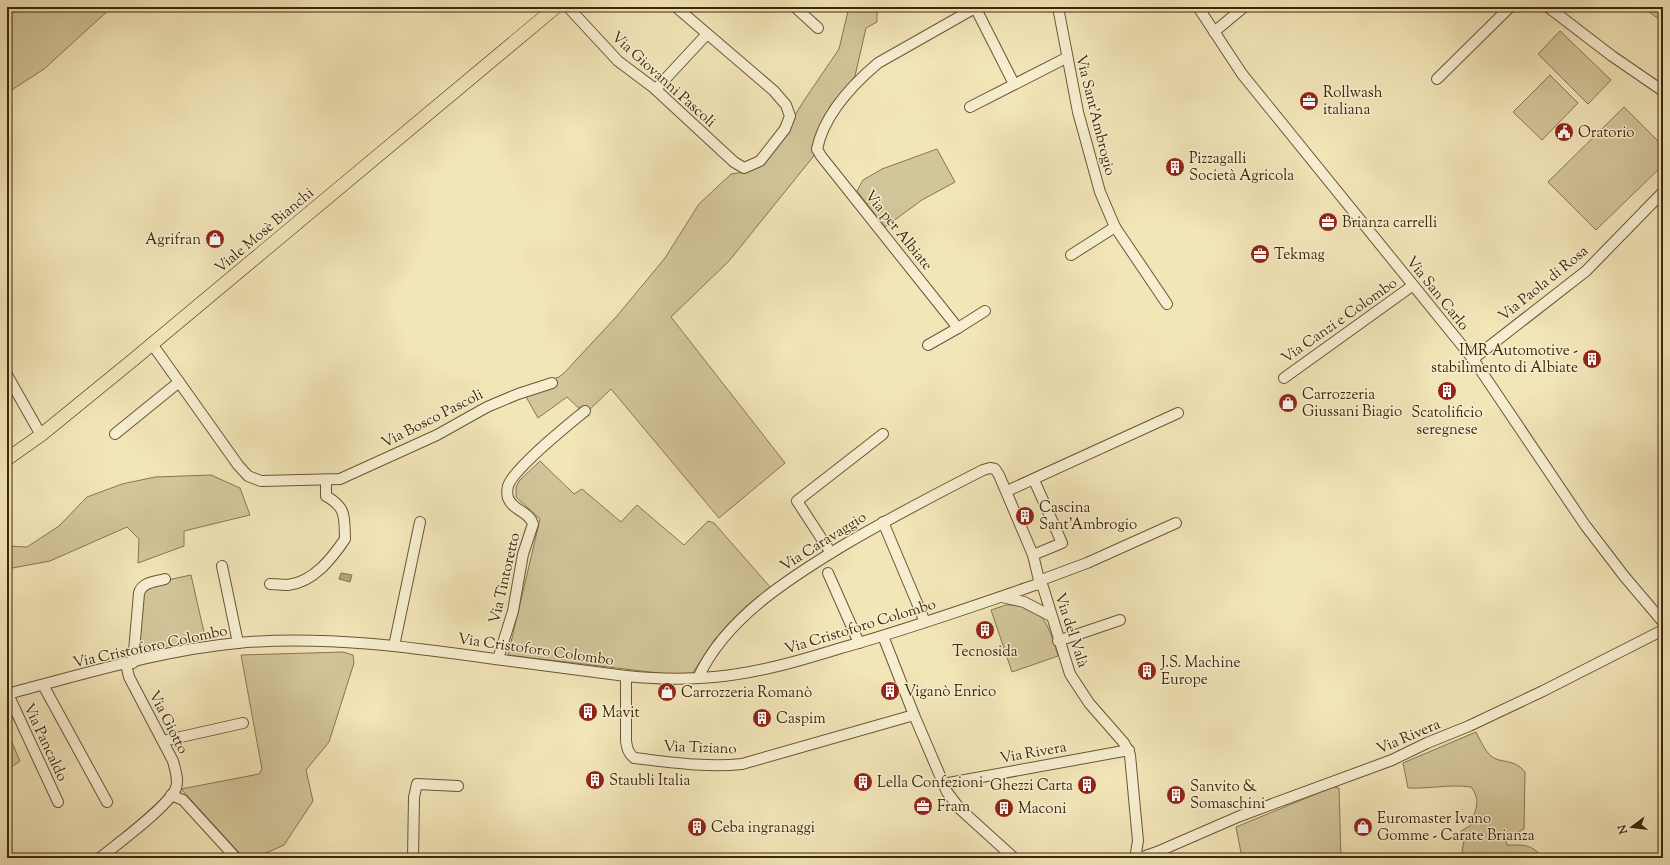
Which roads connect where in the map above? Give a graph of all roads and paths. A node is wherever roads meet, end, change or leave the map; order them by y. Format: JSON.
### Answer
{"nodes":[{"id":1,"x":556,"y":7,"type":"edge"},
{"id":2,"x":568,"y":7,"type":"edge"},
{"id":3,"x":676,"y":7,"type":"edge"},
{"id":4,"x":795,"y":7,"type":"edge"},
{"id":5,"x":975,"y":7,"type":"edge"},
{"id":6,"x":1058,"y":7,"type":"edge"},
{"id":7,"x":1198,"y":7,"type":"edge"},
{"id":8,"x":1244,"y":7,"type":"edge"},
{"id":9,"x":1510,"y":7,"type":"edge"},
{"id":10,"x":1548,"y":7,"type":"edge"},
{"id":11,"x":818,"y":28,"type":"dead end"},
{"id":12,"x":1214,"y":32,"type":"junction"},
{"id":13,"x":707,"y":34,"type":"junction"},
{"id":14,"x":1066,"y":58,"type":"junction"},
{"id":15,"x":1437,"y":80,"type":"dead end"},
{"id":16,"x":1014,"y":84,"type":"junction"},
{"id":17,"x":656,"y":89,"type":"junction"},
{"id":18,"x":1663,"y":91,"type":"edge"},
{"id":19,"x":970,"y":107,"type":"dead end"},
{"id":20,"x":1663,"y":192,"type":"edge"},
{"id":21,"x":1115,"y":227,"type":"junction"},
{"id":22,"x":1071,"y":256,"type":"dead end"},
{"id":23,"x":1412,"y":286,"type":"junction"},
{"id":24,"x":1167,"y":304,"type":"dead end"},
{"id":25,"x":985,"y":311,"type":"dead end"},
{"id":26,"x":958,"y":328,"type":"junction"},
{"id":27,"x":152,"y":344,"type":"junction"},
{"id":28,"x":928,"y":345,"type":"dead end"},
{"id":29,"x":1473,"y":359,"type":"junction"},
{"id":30,"x":7,"y":375,"type":"edge"},
{"id":31,"x":1284,"y":378,"type":"dead end"},
{"id":32,"x":179,"y":382,"type":"junction"},
{"id":33,"x":552,"y":383,"type":"dead end"},
{"id":34,"x":584,"y":411,"type":"dead end"},
{"id":35,"x":1178,"y":413,"type":"dead end"},
{"id":36,"x":115,"y":434,"type":"dead end"},
{"id":37,"x":883,"y":434,"type":"dead end"},
{"id":38,"x":41,"y":435,"type":"junction"},
{"id":39,"x":7,"y":459,"type":"edge"},
{"id":40,"x":992,"y":468,"type":"joint"},
{"id":41,"x":326,"y":480,"type":"junction"},
{"id":42,"x":1034,"y":480,"type":"junction"},
{"id":43,"x":1007,"y":491,"type":"junction"},
{"id":44,"x":420,"y":522,"type":"dead end"},
{"id":45,"x":883,"y":522,"type":"junction"},
{"id":46,"x":1176,"y":523,"type":"dead end"},
{"id":47,"x":831,"y":553,"type":"junction"},
{"id":48,"x":1033,"y":555,"type":"junction"},
{"id":49,"x":222,"y":566,"type":"dead end"},
{"id":50,"x":828,"y":573,"type":"dead end"},
{"id":51,"x":165,"y":579,"type":"dead end"},
{"id":52,"x":270,"y":584,"type":"dead end"},
{"id":53,"x":1040,"y":584,"type":"junction"},
{"id":54,"x":1000,"y":597,"type":"junction"},
{"id":55,"x":1051,"y":616,"type":"junction"},
{"id":56,"x":1120,"y":620,"type":"dead end"},
{"id":57,"x":925,"y":622,"type":"junction"},
{"id":58,"x":1663,"y":622,"type":"edge"},
{"id":59,"x":1663,"y":630,"type":"edge"},
{"id":60,"x":883,"y":636,"type":"junction"},
{"id":61,"x":1058,"y":641,"type":"junction"},
{"id":62,"x":238,"y":643,"type":"junction"},
{"id":63,"x":859,"y":643,"type":"junction"},
{"id":64,"x":394,"y":646,"type":"junction"},
{"id":65,"x":498,"y":659,"type":"junction"},
{"id":66,"x":129,"y":663,"type":"junction"},
{"id":67,"x":626,"y":676,"type":"junction"},
{"id":68,"x":698,"y":678,"type":"junction"},
{"id":69,"x":43,"y":685,"type":"junction"},
{"id":70,"x":7,"y":694,"type":"edge"},
{"id":71,"x":914,"y":715,"type":"junction"},
{"id":72,"x":243,"y":723,"type":"dead end"},
{"id":73,"x":164,"y":741,"type":"junction"},
{"id":74,"x":1128,"y":750,"type":"junction"},
{"id":75,"x":943,"y":784,"type":"junction"},
{"id":76,"x":458,"y":786,"type":"dead end"},
{"id":77,"x":171,"y":794,"type":"junction"},
{"id":78,"x":58,"y":802,"type":"dead end"},
{"id":79,"x":108,"y":802,"type":"dead end"},
{"id":80,"x":1138,"y":841,"type":"junction"},
{"id":81,"x":1154,"y":854,"type":"edge"},
{"id":82,"x":100,"y":858,"type":"edge"},
{"id":83,"x":236,"y":858,"type":"edge"},
{"id":84,"x":413,"y":858,"type":"edge"},
{"id":85,"x":1014,"y":858,"type":"edge"},
{"id":86,"x":1135,"y":858,"type":"edge"},
{"id":87,"x":1140,"y":858,"type":"edge"}],
"edges":[{"from":1,"to":27,"type":"main road","name":"Viale Mosè Bianchi"},
{"from":2,"to":17,"type":"street","name":"Via Giovanni Pascoli"},
{"from":3,"to":13,"type":"street"},
{"from":4,"to":11,"type":"street"},
{"from":5,"to":16,"type":"street"},
{"from":5,"to":26,"type":"street","name":"Via per Albiate"},
{"from":6,"to":14,"type":"street","name":"Via Sant'Ambrogio"},
{"from":7,"to":12,"type":"street","name":"Via San Carlo"},
{"from":8,"to":12,"type":"street"},
{"from":9,"to":15,"type":"street"},
{"from":10,"to":18,"type":"street"},
{"from":12,"to":23,"type":"street","name":"Via San Carlo"},
{"from":13,"to":17,"type":"street"},
{"from":13,"to":17,"type":"street","name":"Via Giovanni Pascoli"},
{"from":14,"to":16,"type":"street"},
{"from":14,"to":21,"type":"street","name":"Via Sant'Ambrogio"},
{"from":16,"to":19,"type":"street"},
{"from":20,"to":29,"type":"street","name":"Via Paola di Rosa"},
{"from":21,"to":22,"type":"street"},
{"from":21,"to":24,"type":"street"},
{"from":23,"to":29,"type":"street","name":"Via San Carlo"},
{"from":23,"to":31,"type":"street","name":"Via Canzi e Colombo"},
{"from":25,"to":26,"type":"street"},
{"from":26,"to":28,"type":"street"},
{"from":27,"to":32,"type":"street","name":"Via Bosco Pascoli"},
{"from":27,"to":38,"type":"main road","name":"Viale Mosè Bianchi"},
{"from":29,"to":58,"type":"street","name":"Via San Carlo"},
{"from":30,"to":38,"type":"street"},
{"from":32,"to":36,"type":"street"},
{"from":32,"to":41,"type":"street","name":"Via Bosco Pascoli"},
{"from":33,"to":41,"type":"street","name":"Via Bosco Pascoli"},
{"from":34,"to":65,"type":"street","name":"Via Tintoretto"},
{"from":35,"to":42,"type":"street"},
{"from":37,"to":47,"type":"street"},
{"from":38,"to":39,"type":"main road","name":"Viale Mosè Bianchi"},
{"from":40,"to":43,"type":"street","name":"Via del Valà"},
{"from":40,"to":45,"type":"street","name":"Via Caravaggio"},
{"from":41,"to":52,"type":"street"},
{"from":42,"to":43,"type":"street"},
{"from":42,"to":48,"type":"street"},
{"from":43,"to":48,"type":"street","name":"Via del Valà"},
{"from":44,"to":64,"type":"street"},
{"from":45,"to":47,"type":"street","name":"Via Caravaggio"},
{"from":45,"to":57,"type":"street"},
{"from":46,"to":53,"type":"street"},
{"from":47,"to":68,"type":"street","name":"Via Caravaggio"},
{"from":48,"to":53,"type":"street","name":"Via del Valà"},
{"from":49,"to":62,"type":"street"},
{"from":50,"to":63,"type":"street"},
{"from":51,"to":66,"type":"street"},
{"from":53,"to":54,"type":"street","name":"Via Cristoforo Colombo"},
{"from":53,"to":55,"type":"street","name":"Via del Valà"},
{"from":54,"to":55,"type":"street"},
{"from":54,"to":57,"type":"street","name":"Via Cristoforo Colombo"},
{"from":55,"to":61,"type":"street","name":"Via del Valà"},
{"from":56,"to":61,"type":"street"},
{"from":57,"to":60,"type":"street","name":"Via Cristoforo Colombo"},
{"from":59,"to":81,"type":"street","name":"Via Rivera"},
{"from":60,"to":63,"type":"street","name":"Via Cristoforo Colombo"},
{"from":60,"to":71,"type":"street"},
{"from":61,"to":74,"type":"street","name":"Via del Valà"},
{"from":62,"to":64,"type":"street","name":"Via Cristoforo Colombo"},
{"from":62,"to":66,"type":"street","name":"Via Cristoforo Colombo"},
{"from":63,"to":68,"type":"street","name":"Via Cristoforo Colombo"},
{"from":64,"to":65,"type":"street","name":"Via Cristoforo Colombo"},
{"from":65,"to":67,"type":"street","name":"Via Cristoforo Colombo"},
{"from":66,"to":69,"type":"street","name":"Via Cristoforo Colombo"},
{"from":66,"to":73,"type":"street","name":"Via Giotto"},
{"from":67,"to":68,"type":"street","name":"Via Cristoforo Colombo"},
{"from":67,"to":71,"type":"street","name":"Via Tiziano"},
{"from":69,"to":70,"type":"street","name":"Via Cristoforo Colombo"},
{"from":69,"to":79,"type":"street"},
{"from":70,"to":78,"type":"street","name":"Via Pancaldo"},
{"from":71,"to":75,"type":"street"},
{"from":72,"to":73,"type":"street"},
{"from":73,"to":77,"type":"street","name":"Via Giotto"},
{"from":74,"to":75,"type":"street","name":"Via Rivera"},
{"from":74,"to":80,"type":"street","name":"Via del Valà"},
{"from":75,"to":85,"type":"street"},
{"from":76,"to":84,"type":"street"},
{"from":77,"to":82,"type":"street","name":"Via Giotto"},
{"from":77,"to":83,"type":"street"},
{"from":80,"to":81,"type":"street"},
{"from":80,"to":86,"type":"street","name":"Via del Valà"},
{"from":81,"to":87,"type":"street","name":"Via Rivera"}]}
